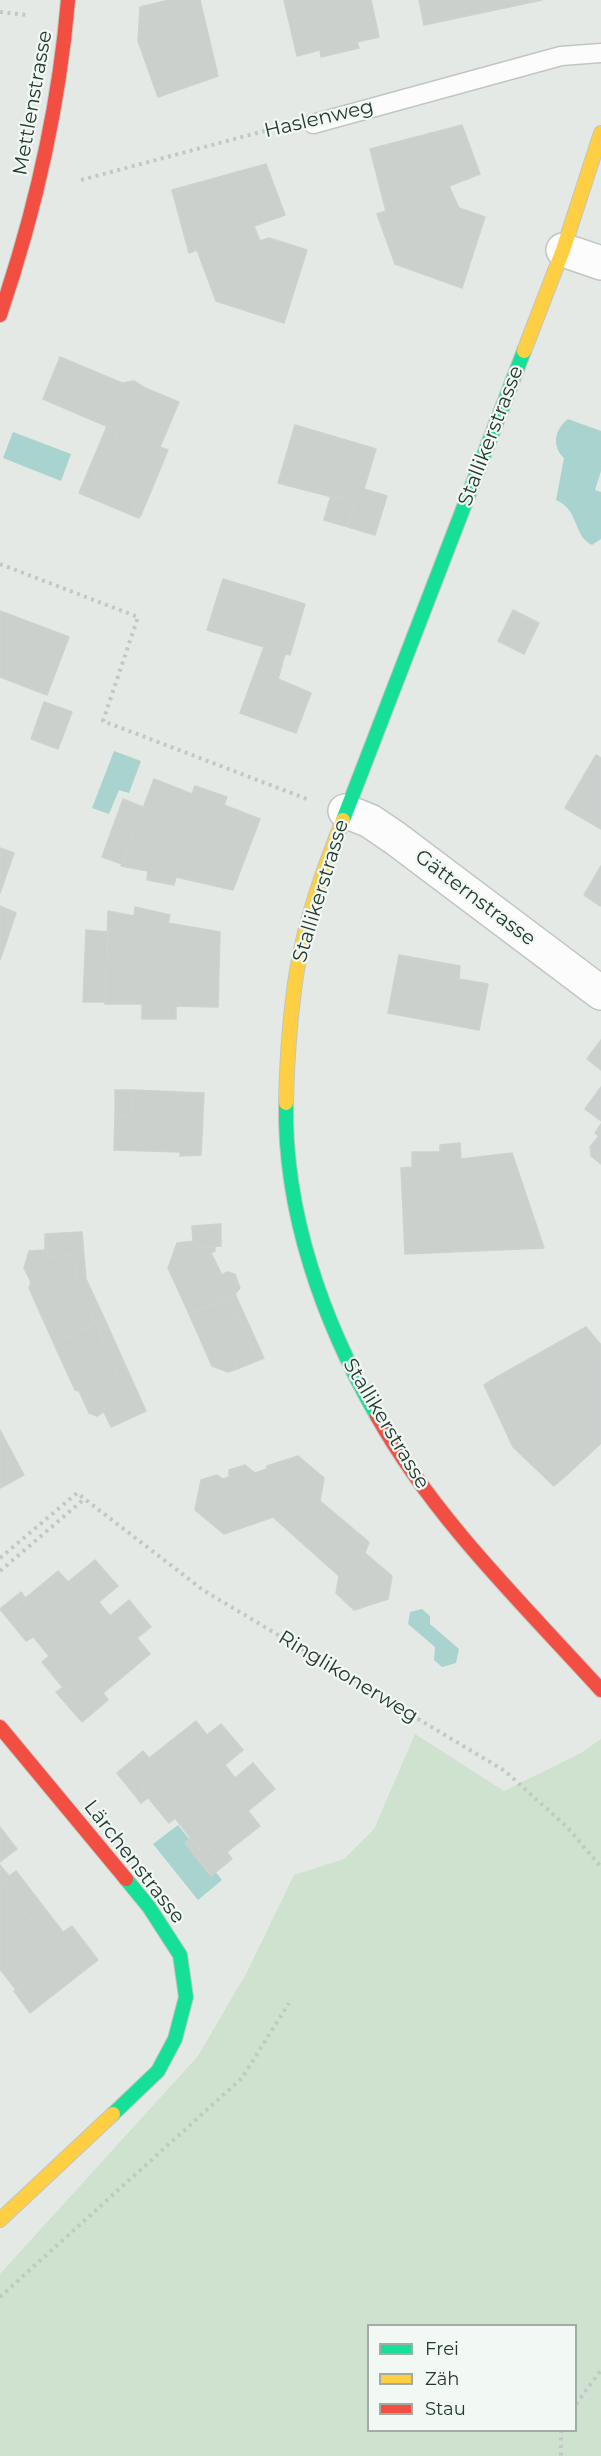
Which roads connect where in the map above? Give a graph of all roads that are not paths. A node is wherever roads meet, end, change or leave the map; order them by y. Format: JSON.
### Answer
{"nodes":[{"id":1,"x":68,"y":0,"type":"edge"},
{"id":2,"x":601,"y":52,"type":"edge"},
{"id":3,"x":313,"y":124,"type":"road end"},
{"id":4,"x":601,"y":133,"type":"edge"},
{"id":5,"x":563,"y":250,"type":"junction"},
{"id":6,"x":601,"y":263,"type":"edge"},
{"id":7,"x":0,"y":315,"type":"edge"},
{"id":8,"x":345,"y":811,"type":"junction"},
{"id":9,"x":601,"y":993,"type":"edge"},
{"id":10,"x":601,"y":1690,"type":"edge"},
{"id":11,"x":0,"y":1727,"type":"edge"},
{"id":12,"x":0,"y":2220,"type":"edge"}],
"edges":[{"from":1,"to":7,"type":"main road","name":"Mettlenstrasse"},
{"from":2,"to":3,"type":"lane","name":"Haslenweg"},
{"from":4,"to":5,"type":"main road","name":"Stallikerstrasse"},
{"from":5,"to":6,"type":"street"},
{"from":5,"to":8,"type":"main road","name":"Stallikerstrasse"},
{"from":8,"to":9,"type":"street","name":"Gätternstrasse"},
{"from":8,"to":10,"type":"main road","name":"Stallikerstrasse"},
{"from":11,"to":12,"type":"main road","name":"Lärchenstrasse"}]}
